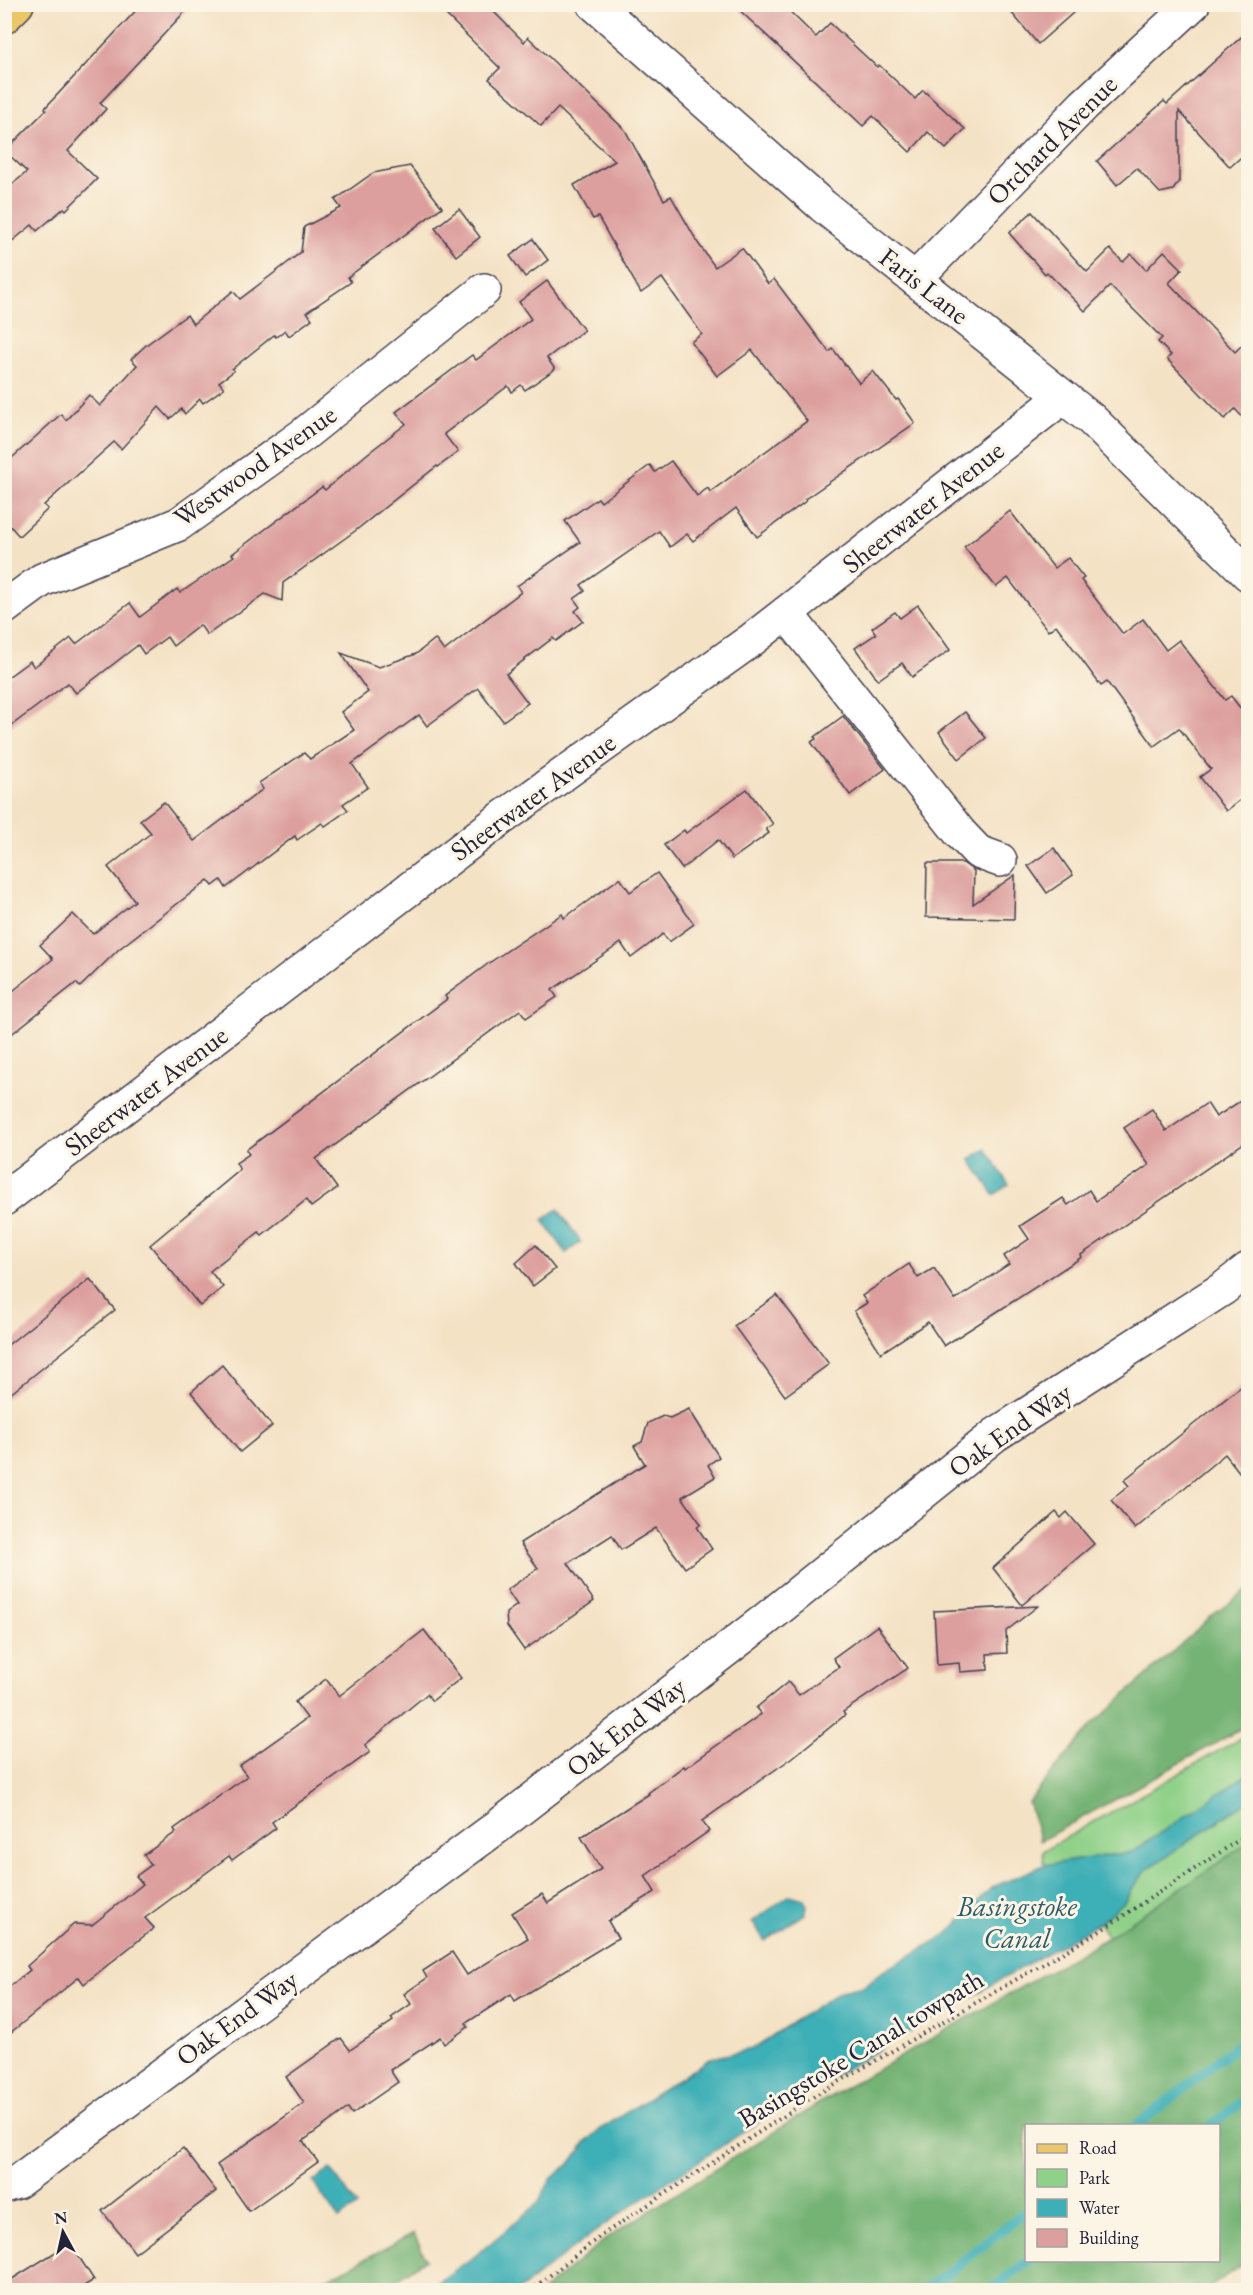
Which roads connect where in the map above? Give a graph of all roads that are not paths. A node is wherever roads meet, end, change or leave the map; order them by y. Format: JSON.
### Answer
{"nodes":[{"id":1,"x":17,"y":4,"type":"edge"},
{"id":2,"x":594,"y":4,"type":"edge"},
{"id":3,"x":1193,"y":4,"type":"edge"},
{"id":4,"x":4,"y":17,"type":"edge"},
{"id":5,"x":915,"y":279,"type":"junction"},
{"id":6,"x":484,"y":290,"type":"dead end"},
{"id":7,"x":1063,"y":397,"type":"junction"},
{"id":8,"x":1248,"y":574,"type":"edge"},
{"id":9,"x":4,"y":608,"type":"edge"},
{"id":10,"x":786,"y":614,"type":"junction"},
{"id":11,"x":1000,"y":860,"type":"dead end"},
{"id":12,"x":4,"y":1199,"type":"edge"},
{"id":13,"x":1248,"y":1269,"type":"edge"},
{"id":14,"x":4,"y":2186,"type":"edge"}],
"edges":[{"from":1,"to":4,"type":"main road"},
{"from":2,"to":5,"type":"street","name":"Faris Lane"},
{"from":3,"to":5,"type":"street","name":"Orchard Avenue"},
{"from":5,"to":7,"type":"street","name":"Faris Lane"},
{"from":6,"to":9,"type":"street","name":"Westwood Avenue"},
{"from":7,"to":8,"type":"street","name":"Faris Lane"},
{"from":7,"to":10,"type":"street","name":"Sheerwater Avenue"},
{"from":10,"to":11,"type":"street"},
{"from":10,"to":12,"type":"street","name":"Sheerwater Avenue"},
{"from":13,"to":14,"type":"street","name":"Oak End Way"}]}
